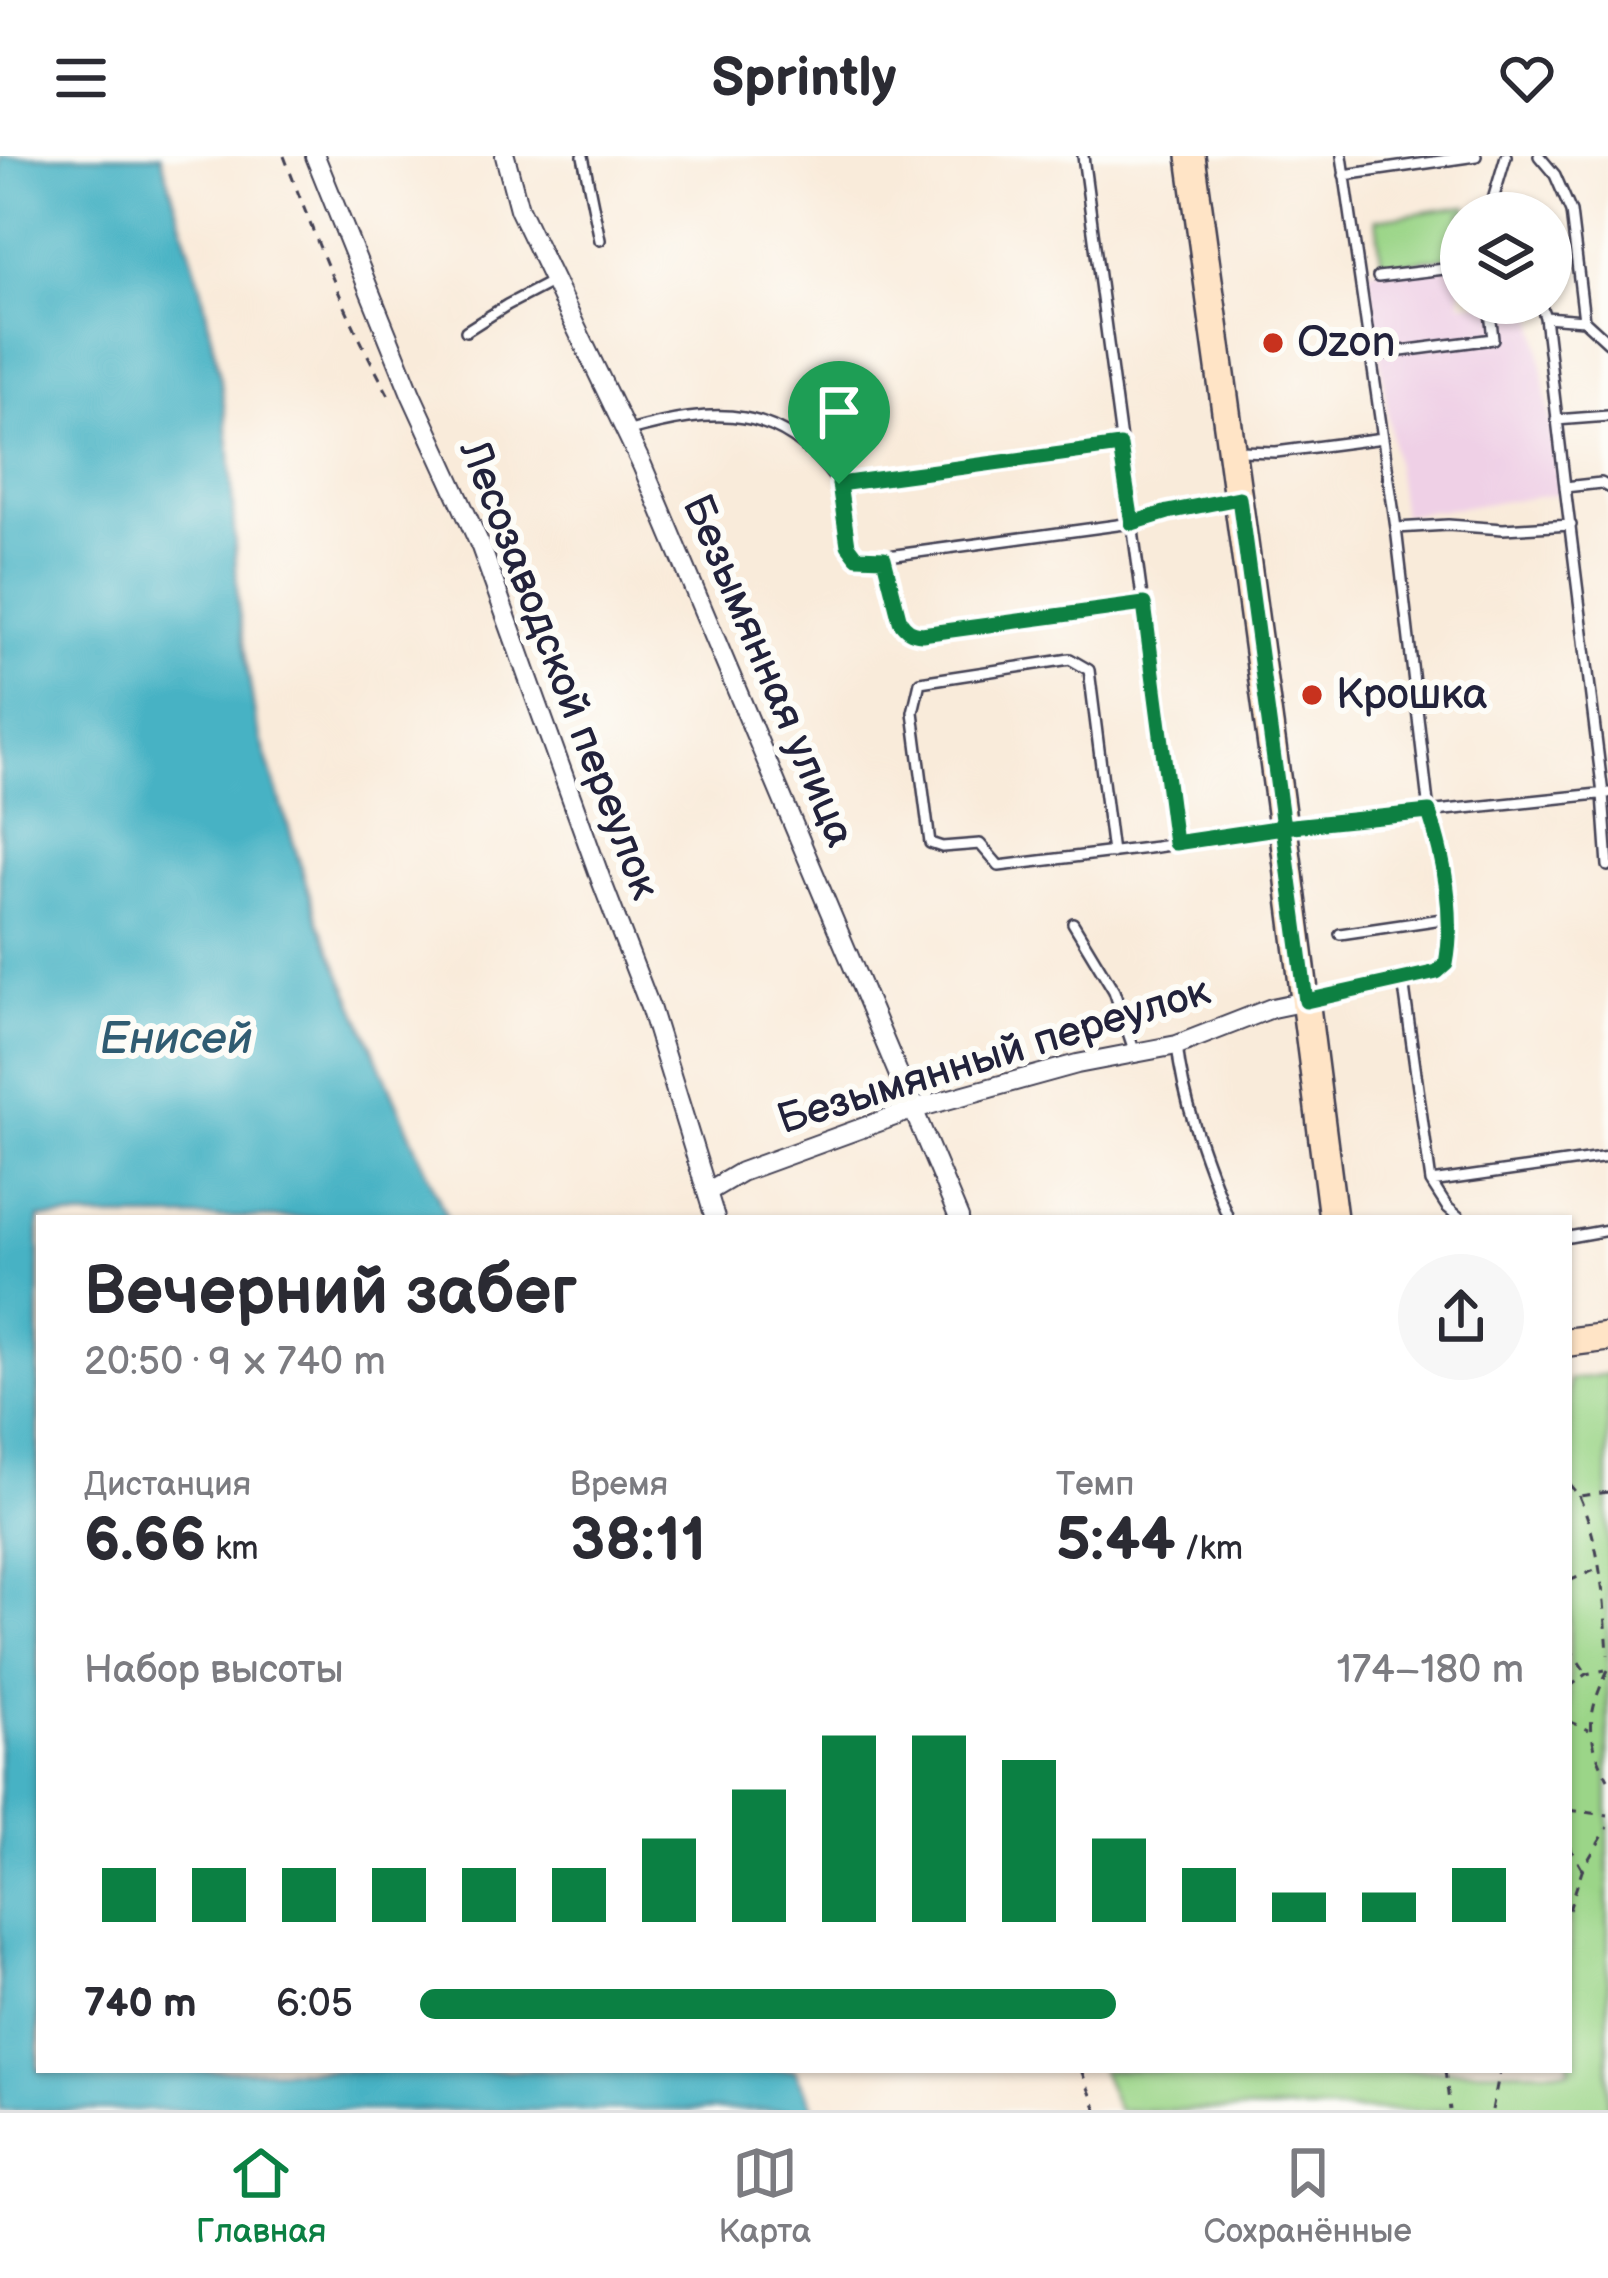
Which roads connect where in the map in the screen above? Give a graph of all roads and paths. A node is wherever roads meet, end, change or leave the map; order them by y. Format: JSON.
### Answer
{"nodes":[{"id":1,"x":284,"y":156,"type":"edge"},
{"id":2,"x":315,"y":156,"type":"edge"},
{"id":3,"x":505,"y":156,"type":"edge"},
{"id":4,"x":583,"y":156,"type":"edge"},
{"id":5,"x":1083,"y":156,"type":"edge"},
{"id":6,"x":1191,"y":156,"type":"edge"},
{"id":7,"x":1342,"y":156,"type":"edge"},
{"id":8,"x":1476,"y":156,"type":"edge"},
{"id":9,"x":1506,"y":156,"type":"edge"},
{"id":10,"x":1539,"y":156,"type":"edge"},
{"id":11,"x":1344,"y":175,"type":"junction"},
{"id":12,"x":1495,"y":192,"type":"edge"},
{"id":13,"x":600,"y":240,"type":"dead end"},
{"id":14,"x":1440,"y":270,"type":"edge"},
{"id":15,"x":1378,"y":278,"type":"dead end"},
{"id":16,"x":553,"y":281,"type":"junction"},
{"id":17,"x":1572,"y":319,"type":"edge"},
{"id":18,"x":1585,"y":320,"type":"junction"},
{"id":19,"x":1491,"y":324,"type":"edge"},
{"id":20,"x":1546,"y":324,"type":"edge"},
{"id":21,"x":466,"y":331,"type":"dead end"},
{"id":22,"x":1608,"y":342,"type":"edge"},
{"id":23,"x":1370,"y":355,"type":"junction"},
{"id":24,"x":395,"y":407,"type":"dead end"},
{"id":25,"x":1608,"y":416,"type":"edge"},
{"id":26,"x":1556,"y":420,"type":"junction"},
{"id":27,"x":626,"y":433,"type":"junction"},
{"id":28,"x":1383,"y":438,"type":"junction"},
{"id":29,"x":1120,"y":446,"type":"junction"},
{"id":30,"x":1232,"y":450,"type":"junction"},
{"id":31,"x":839,"y":484,"type":"junction"},
{"id":32,"x":1565,"y":487,"type":"junction"},
{"id":33,"x":1608,"y":487,"type":"edge"},
{"id":34,"x":1239,"y":498,"type":"junction"},
{"id":35,"x":1132,"y":523,"type":"junction"},
{"id":36,"x":1571,"y":525,"type":"junction"},
{"id":37,"x":1396,"y":528,"type":"junction"},
{"id":38,"x":884,"y":558,"type":"junction"},
{"id":39,"x":1144,"y":604,"type":"junction"},
{"id":40,"x":1605,"y":794,"type":"edge"},
{"id":41,"x":1429,"y":812,"type":"junction"},
{"id":42,"x":1283,"y":827,"type":"junction"},
{"id":43,"x":1175,"y":843,"type":"junction"},
{"id":44,"x":1112,"y":853,"type":"junction"},
{"id":45,"x":1608,"y":866,"type":"edge"},
{"id":46,"x":1449,"y":919,"type":"junction"},
{"id":47,"x":1072,"y":923,"type":"dead end"},
{"id":48,"x":1340,"y":934,"type":"dead end"},
{"id":49,"x":1403,"y":980,"type":"junction"},
{"id":50,"x":1306,"y":1001,"type":"junction"},
{"id":51,"x":1178,"y":1045,"type":"junction"},
{"id":52,"x":1136,"y":1053,"type":"junction"},
{"id":53,"x":914,"y":1109,"type":"junction"},
{"id":54,"x":1608,"y":1157,"type":"edge"},
{"id":55,"x":1432,"y":1183,"type":"junction"},
{"id":56,"x":707,"y":1192,"type":"junction"},
{"id":57,"x":714,"y":1215,"type":"edge"},
{"id":58,"x":957,"y":1215,"type":"edge"},
{"id":59,"x":1227,"y":1215,"type":"edge"},
{"id":60,"x":1333,"y":1215,"type":"edge"},
{"id":61,"x":1456,"y":1215,"type":"edge"},
{"id":62,"x":1608,"y":1230,"type":"edge"},
{"id":63,"x":1572,"y":1236,"type":"edge"},
{"id":64,"x":1608,"y":1337,"type":"edge"},
{"id":65,"x":1572,"y":1342,"type":"edge"},
{"id":66,"x":1572,"y":1488,"type":"edge"},
{"id":67,"x":1608,"y":1492,"type":"edge"},
{"id":68,"x":1579,"y":1496,"type":"junction"},
{"id":69,"x":1598,"y":1569,"type":"junction"},
{"id":70,"x":1572,"y":1580,"type":"edge"},
{"id":71,"x":1572,"y":1652,"type":"edge"},
{"id":72,"x":1608,"y":1655,"type":"edge"},
{"id":73,"x":1608,"y":1669,"type":"edge"},
{"id":74,"x":1587,"y":1674,"type":"junction"},
{"id":75,"x":1572,"y":1685,"type":"edge"},
{"id":76,"x":1572,"y":1722,"type":"edge"},
{"id":77,"x":1592,"y":1731,"type":"junction"},
{"id":78,"x":1608,"y":1779,"type":"edge"},
{"id":79,"x":1572,"y":1810,"type":"edge"},
{"id":80,"x":1608,"y":1815,"type":"edge"},
{"id":81,"x":1608,"y":1827,"type":"edge"},
{"id":82,"x":1572,"y":1852,"type":"edge"},
{"id":83,"x":1582,"y":1870,"type":"junction"},
{"id":84,"x":1572,"y":1901,"type":"edge"},
{"id":85,"x":1082,"y":2073,"type":"edge"},
{"id":86,"x":1445,"y":2073,"type":"edge"},
{"id":87,"x":1499,"y":2073,"type":"edge"},
{"id":88,"x":1096,"y":2110,"type":"edge"},
{"id":89,"x":1450,"y":2110,"type":"edge"},
{"id":90,"x":1492,"y":2110,"type":"edge"}],
"edges":[{"from":1,"to":24,"type":"path"},
{"from":2,"to":56,"type":"street","name":"Лесозаводской переулок"},
{"from":3,"to":16,"type":"street","name":"Безымянная улица"},
{"from":4,"to":13,"type":"lane"},
{"from":5,"to":29,"type":"lane"},
{"from":6,"to":30,"type":"street"},
{"from":7,"to":11,"type":"lane"},
{"from":8,"to":11,"type":"lane"},
{"from":9,"to":12,"type":"lane"},
{"from":10,"to":18,"type":"lane"},
{"from":11,"to":23,"type":"lane"},
{"from":14,"to":15,"type":"lane"},
{"from":16,"to":21,"type":"lane"},
{"from":16,"to":27,"type":"street","name":"Безымянная улица"},
{"from":17,"to":18,"type":"lane"},
{"from":18,"to":22,"type":"lane"},
{"from":19,"to":23,"type":"lane"},
{"from":20,"to":26,"type":"lane"},
{"from":23,"to":28,"type":"lane"},
{"from":25,"to":26,"type":"lane"},
{"from":26,"to":32,"type":"lane"},
{"from":27,"to":31,"type":"lane"},
{"from":27,"to":53,"type":"street","name":"Безымянная улица"},
{"from":28,"to":30,"type":"lane"},
{"from":28,"to":37,"type":"lane"},
{"from":29,"to":31,"type":"lane"},
{"from":29,"to":35,"type":"lane"},
{"from":30,"to":34,"type":"street"},
{"from":31,"to":38,"type":"lane"},
{"from":32,"to":33,"type":"lane"},
{"from":32,"to":36,"type":"lane"},
{"from":34,"to":35,"type":"lane"},
{"from":34,"to":42,"type":"street"},
{"from":35,"to":38,"type":"lane"},
{"from":35,"to":39,"type":"lane"},
{"from":36,"to":37,"type":"lane"},
{"from":36,"to":40,"type":"lane"},
{"from":37,"to":41,"type":"lane"},
{"from":38,"to":39,"type":"lane"},
{"from":39,"to":43,"type":"lane"},
{"from":40,"to":41,"type":"lane"},
{"from":40,"to":45,"type":"lane"},
{"from":41,"to":42,"type":"lane"},
{"from":41,"to":46,"type":"lane"},
{"from":42,"to":43,"type":"lane"},
{"from":42,"to":50,"type":"street"},
{"from":43,"to":44,"type":"lane"},
{"from":44,"to":44,"type":"lane"},
{"from":46,"to":48,"type":"lane"},
{"from":46,"to":49,"type":"lane"},
{"from":47,"to":52,"type":"lane"},
{"from":49,"to":50,"type":"lane"},
{"from":49,"to":55,"type":"lane"},
{"from":50,"to":51,"type":"street","name":"Безымянный переулок"},
{"from":50,"to":60,"type":"street"},
{"from":51,"to":52,"type":"street","name":"Безымянный переулок"},
{"from":51,"to":59,"type":"lane"},
{"from":52,"to":53,"type":"street","name":"Безымянный переулок"},
{"from":53,"to":56,"type":"street","name":"Безымянный переулок"},
{"from":53,"to":58,"type":"street","name":"Безымянная улица"},
{"from":54,"to":55,"type":"lane"},
{"from":55,"to":61,"type":"lane"},
{"from":56,"to":57,"type":"street","name":"Лесозаводской переулок"},
{"from":62,"to":63,"type":"lane"},
{"from":64,"to":65,"type":"street"},
{"from":66,"to":68,"type":"path"},
{"from":67,"to":68,"type":"path"},
{"from":68,"to":69,"type":"path"},
{"from":69,"to":70,"type":"path"},
{"from":69,"to":72,"type":"path"},
{"from":71,"to":74,"type":"path"},
{"from":73,"to":74,"type":"path"},
{"from":73,"to":77,"type":"path"},
{"from":74,"to":75,"type":"path"},
{"from":76,"to":77,"type":"path"},
{"from":77,"to":78,"type":"path"},
{"from":79,"to":80,"type":"path"},
{"from":81,"to":83,"type":"path"},
{"from":82,"to":83,"type":"path"},
{"from":83,"to":84,"type":"path"},
{"from":85,"to":88,"type":"path"},
{"from":86,"to":89,"type":"path"},
{"from":87,"to":90,"type":"path"}]}
